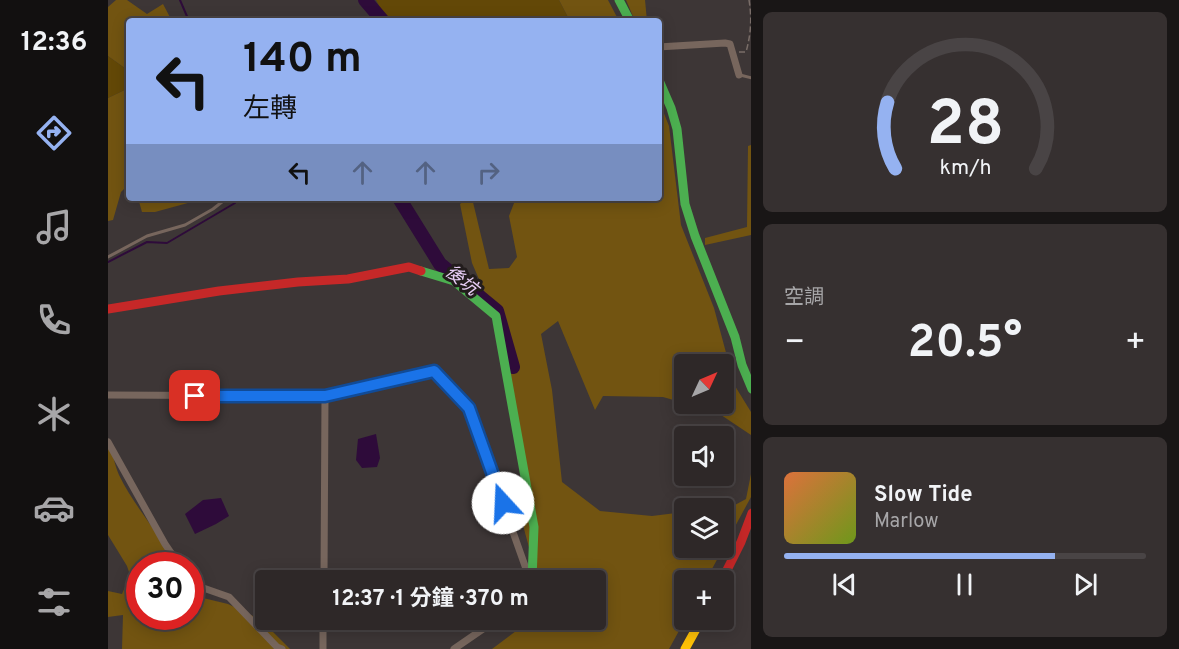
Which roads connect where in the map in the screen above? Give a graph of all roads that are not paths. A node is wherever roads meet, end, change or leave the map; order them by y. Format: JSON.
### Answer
{"nodes":[{"id":1,"x":619,"y":0,"type":"edge"},
{"id":2,"x":628,"y":18,"type":"edge"},
{"id":3,"x":662,"y":47,"type":"edge"},
{"id":4,"x":739,"y":75,"type":"joint"},
{"id":5,"x":751,"y":78,"type":"edge"},
{"id":6,"x":662,"y":87,"type":"edge"},
{"id":7,"x":223,"y":201,"type":"edge"},
{"id":8,"x":108,"y":257,"type":"edge"},
{"id":9,"x":108,"y":309,"type":"edge"},
{"id":10,"x":751,"y":386,"type":"edge"},
{"id":11,"x":108,"y":395,"type":"edge"},
{"id":12,"x":325,"y":396,"type":"junction"},
{"id":13,"x":108,"y":442,"type":"edge"},
{"id":14,"x":751,"y":516,"type":"edge"},
{"id":15,"x":170,"y":552,"type":"edge"},
{"id":16,"x":324,"y":570,"type":"edge"},
{"id":17,"x":527,"y":570,"type":"edge"},
{"id":18,"x":532,"y":570,"type":"edge"},
{"id":19,"x":727,"y":570,"type":"edge"},
{"id":20,"x":204,"y":588,"type":"edge"},
{"id":21,"x":323,"y":630,"type":"edge"},
{"id":22,"x":482,"y":630,"type":"edge"},
{"id":23,"x":695,"y":630,"type":"edge"},
{"id":24,"x":282,"y":649,"type":"edge"},
{"id":25,"x":323,"y":649,"type":"edge"},
{"id":26,"x":454,"y":649,"type":"edge"},
{"id":27,"x":685,"y":649,"type":"edge"}],
"edges":[{"from":1,"to":2,"type":"street"},
{"from":3,"to":4,"type":"street"},
{"from":4,"to":5,"type":"lane"},
{"from":6,"to":10,"type":"street"},
{"from":7,"to":8,"type":"lane"},
{"from":9,"to":18,"type":"street"},
{"from":11,"to":12,"type":"street"},
{"from":12,"to":16,"type":"street"},
{"from":12,"to":17,"type":"street"},
{"from":13,"to":15,"type":"street"},
{"from":14,"to":19,"type":"street"},
{"from":20,"to":24,"type":"street"},
{"from":21,"to":25,"type":"street"},
{"from":22,"to":26,"type":"street"},
{"from":23,"to":27,"type":"street"}]}
